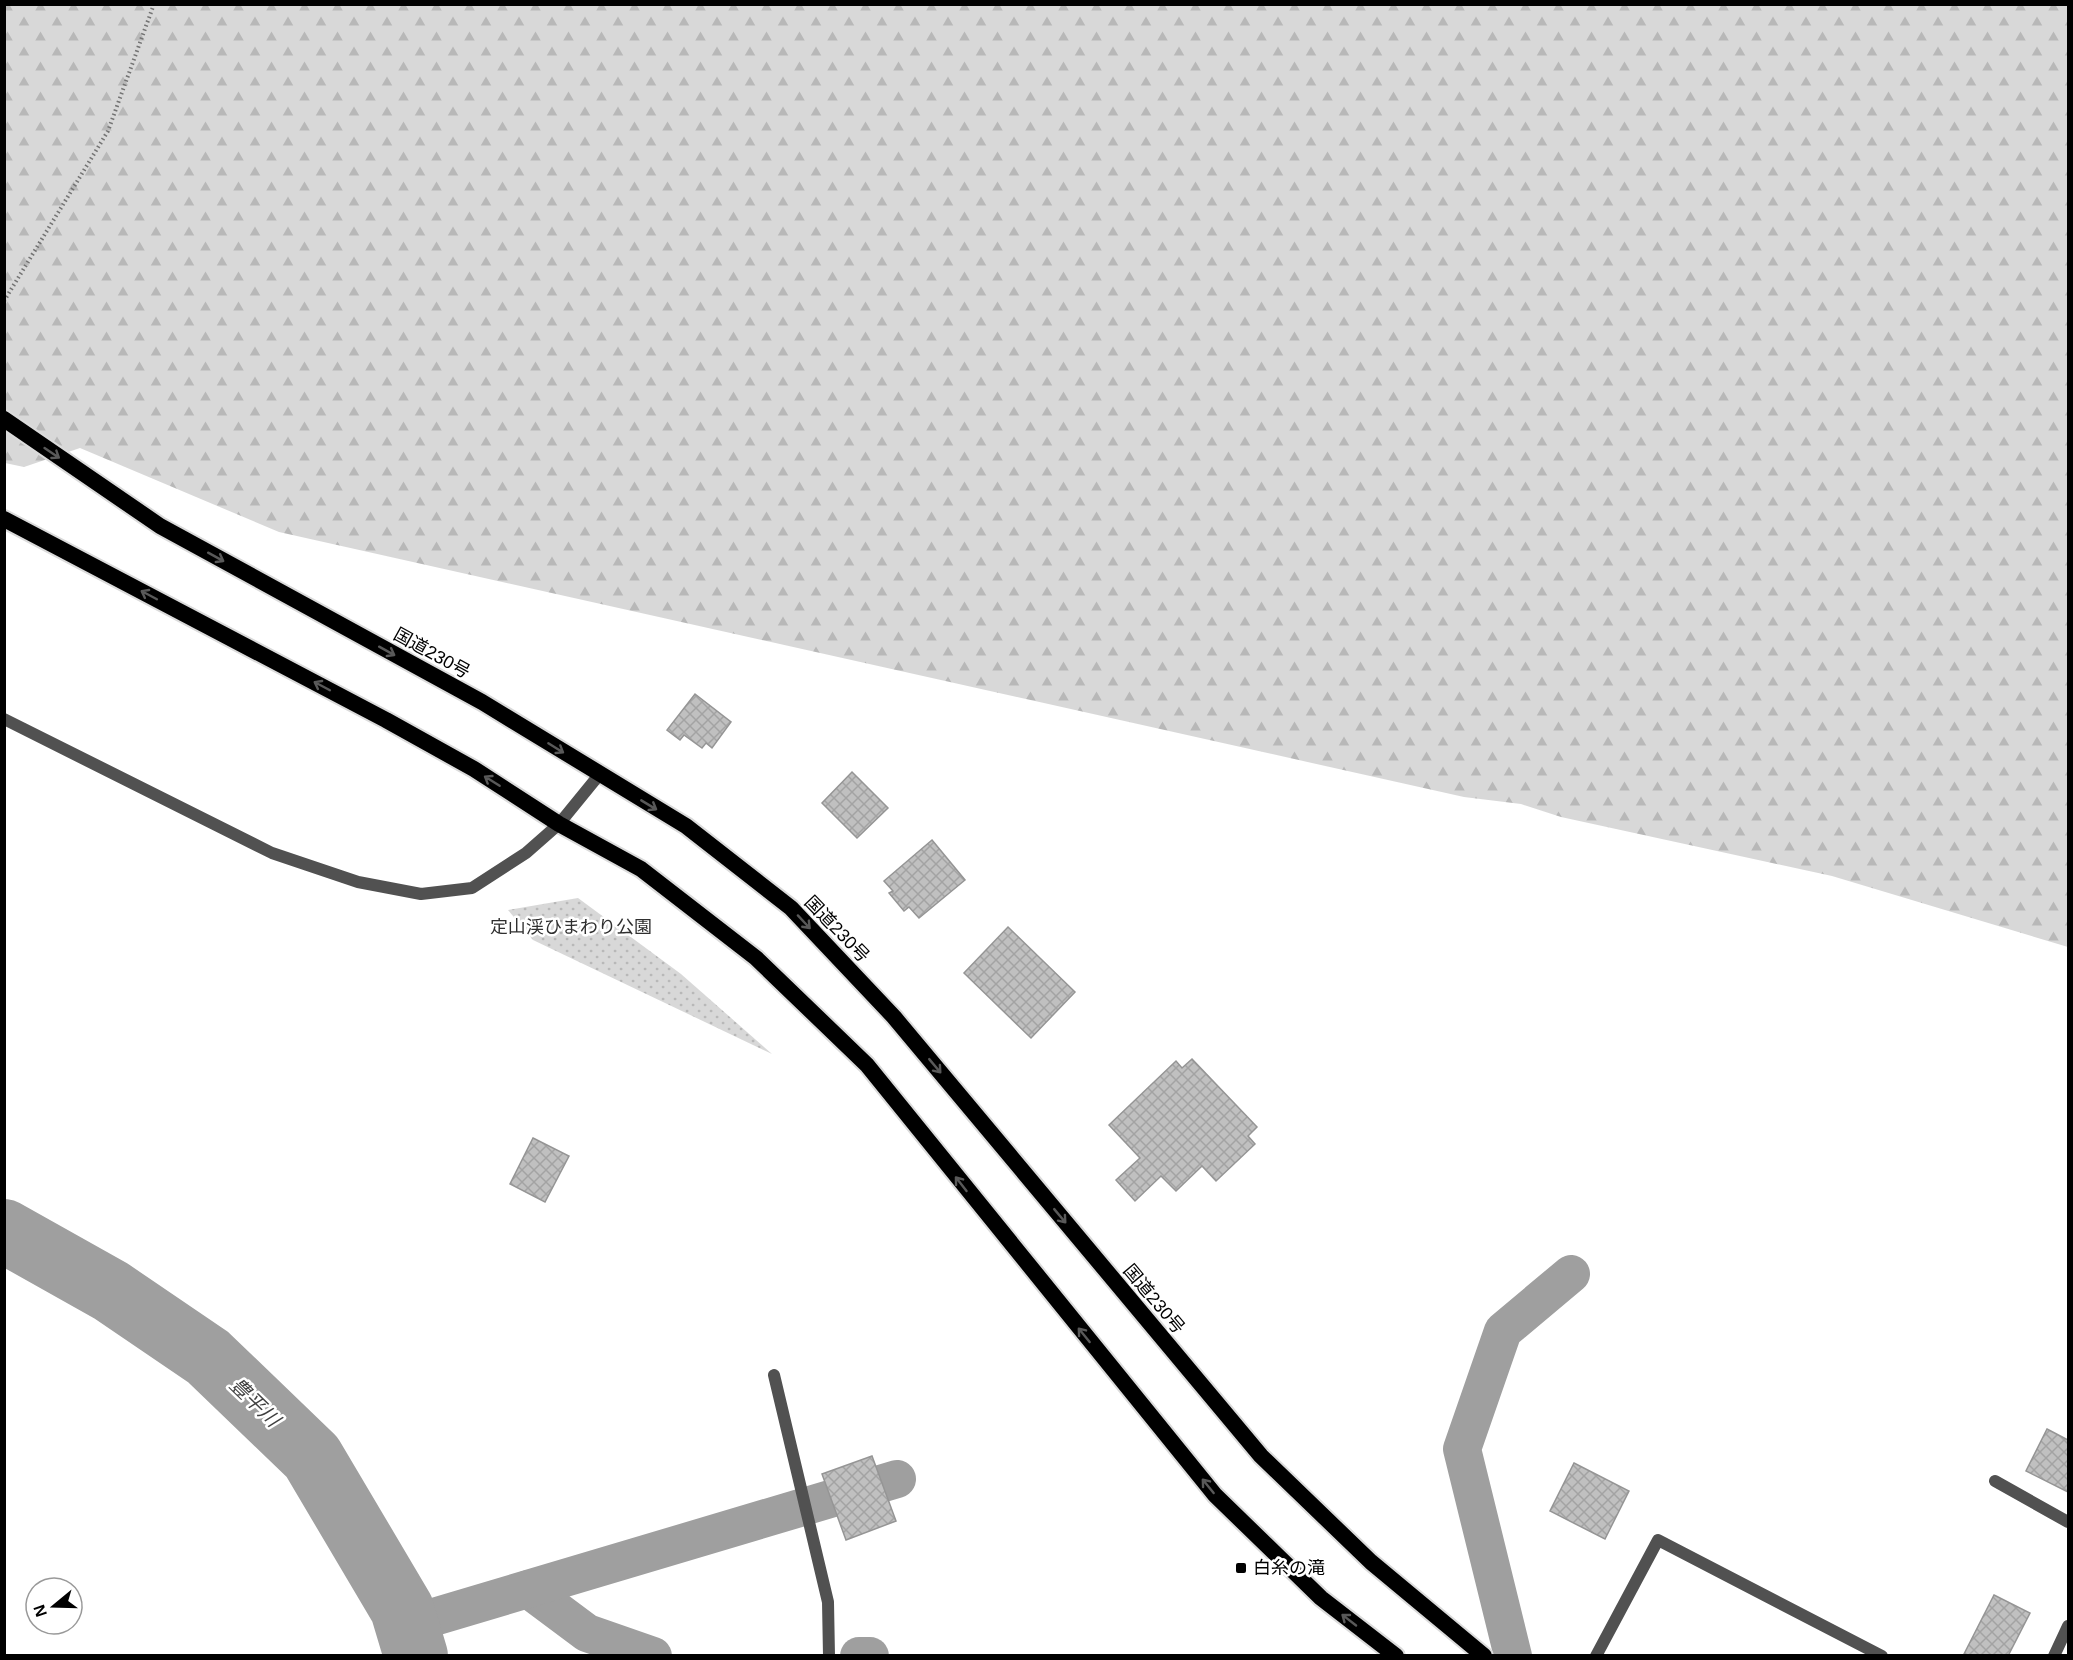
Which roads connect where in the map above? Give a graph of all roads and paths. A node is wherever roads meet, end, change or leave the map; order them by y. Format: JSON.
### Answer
{"nodes":[{"id":1,"x":154,"y":4,"type":"edge"},
{"id":2,"x":4,"y":301,"type":"edge"},
{"id":3,"x":4,"y":419,"type":"edge"},
{"id":4,"x":4,"y":519,"type":"edge"},
{"id":5,"x":4,"y":719,"type":"edge"},
{"id":6,"x":599,"y":775,"type":"junction"},
{"id":7,"x":559,"y":824,"type":"junction"},
{"id":8,"x":774,"y":1375,"type":"dead end"},
{"id":9,"x":1995,"y":1481,"type":"dead end"},
{"id":10,"x":2068,"y":1522,"type":"edge"},
{"id":11,"x":2068,"y":1626,"type":"edge"},
{"id":12,"x":1479,"y":1652,"type":"edge"},
{"id":13,"x":829,"y":1656,"type":"edge"},
{"id":14,"x":1396,"y":1656,"type":"edge"},
{"id":15,"x":1596,"y":1656,"type":"edge"},
{"id":16,"x":1882,"y":1656,"type":"edge"},
{"id":17,"x":2054,"y":1656,"type":"edge"}],
"edges":[{"from":1,"to":2,"type":"path"},
{"from":3,"to":6,"type":"highway","name":"国道230号","one_way":true},
{"from":7,"to":4,"type":"highway","one_way":true},
{"from":5,"to":7,"type":"street"},
{"from":6,"to":7,"type":"street"},
{"from":6,"to":12,"type":"highway","name":"国道230号","one_way":true},
{"from":14,"to":7,"type":"highway","one_way":true},
{"from":8,"to":13,"type":"street"},
{"from":9,"to":10,"type":"street"},
{"from":11,"to":17,"type":"street"},
{"from":15,"to":16,"type":"street"}]}
